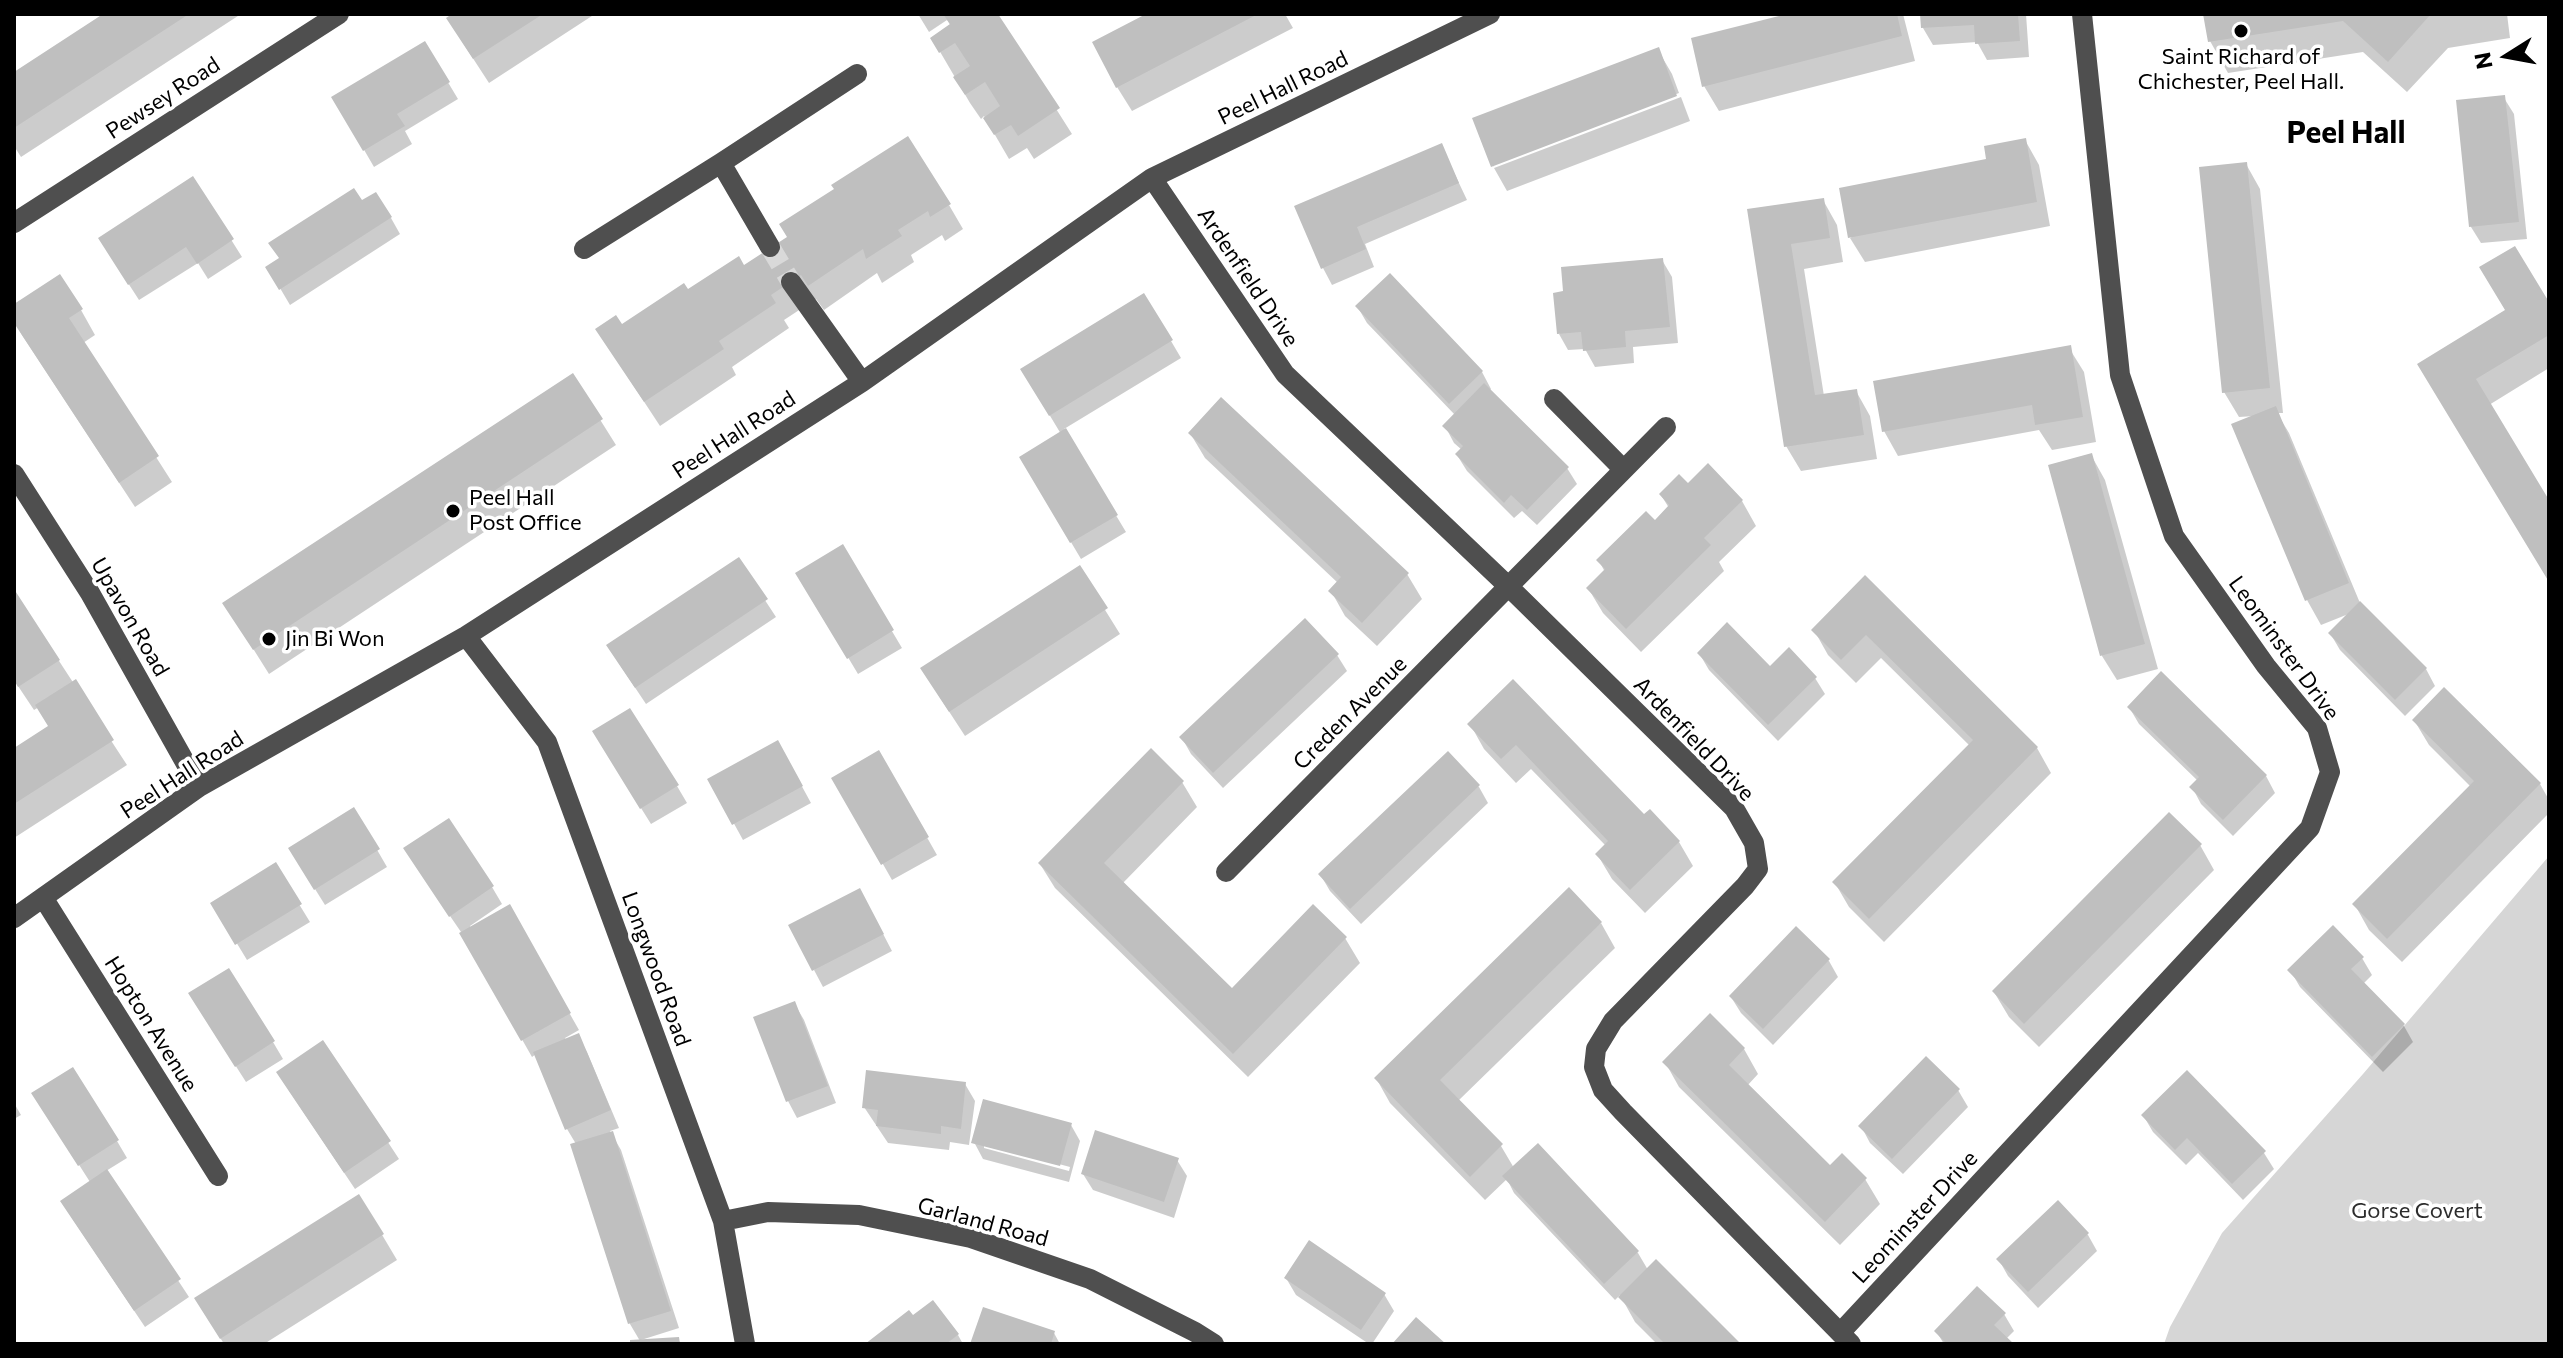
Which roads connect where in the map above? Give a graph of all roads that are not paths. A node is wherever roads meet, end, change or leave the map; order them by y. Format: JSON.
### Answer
{"nodes":[{"id":1,"x":339,"y":14,"type":"edge"},
{"id":2,"x":1490,"y":14,"type":"edge"},
{"id":3,"x":2082,"y":14,"type":"edge"},
{"id":4,"x":857,"y":74,"type":"dead end"},
{"id":5,"x":721,"y":163,"type":"junction"},
{"id":6,"x":1152,"y":178,"type":"junction"},
{"id":7,"x":14,"y":223,"type":"edge"},
{"id":8,"x":770,"y":247,"type":"tunnel mouth"},
{"id":9,"x":584,"y":249,"type":"dead end"},
{"id":10,"x":791,"y":282,"type":"tunnel mouth"},
{"id":11,"x":862,"y":382,"type":"junction"},
{"id":12,"x":1554,"y":399,"type":"dead end"},
{"id":13,"x":1666,"y":427,"type":"dead end"},
{"id":14,"x":1623,"y":469,"type":"junction"},
{"id":15,"x":14,"y":474,"type":"edge"},
{"id":16,"x":1509,"y":587,"type":"junction"},
{"id":17,"x":466,"y":636,"type":"junction"},
{"id":18,"x":199,"y":787,"type":"junction"},
{"id":19,"x":1226,"y":872,"type":"dead end"},
{"id":20,"x":44,"y":899,"type":"junction"},
{"id":21,"x":14,"y":918,"type":"edge"},
{"id":22,"x":218,"y":1176,"type":"dead end"},
{"id":23,"x":723,"y":1221,"type":"junction"},
{"id":24,"x":1845,"y":1339,"type":"edge"},
{"id":25,"x":745,"y":1344,"type":"edge"},
{"id":26,"x":1214,"y":1344,"type":"edge"}],
"edges":[{"from":1,"to":7,"type":"street","name":"Pewsey Road"},
{"from":2,"to":6,"type":"street","name":"Peel Hall Road"},
{"from":3,"to":24,"type":"street","name":"Leominster Drive"},
{"from":4,"to":5,"type":"street"},
{"from":5,"to":8,"type":"street"},
{"from":5,"to":9,"type":"street"},
{"from":6,"to":11,"type":"street","name":"Peel Hall Road"},
{"from":6,"to":16,"type":"street","name":"Ardenfield Drive"},
{"from":10,"to":11,"type":"street"},
{"from":11,"to":17,"type":"street","name":"Peel Hall Road"},
{"from":12,"to":14,"type":"street"},
{"from":13,"to":14,"type":"street","name":"Creden Avenue"},
{"from":14,"to":16,"type":"street","name":"Creden Avenue"},
{"from":15,"to":18,"type":"street","name":"Upavon Road"},
{"from":16,"to":19,"type":"street","name":"Creden Avenue"},
{"from":16,"to":24,"type":"street","name":"Ardenfield Drive"},
{"from":17,"to":18,"type":"street","name":"Peel Hall Road"},
{"from":17,"to":23,"type":"street","name":"Longwood Road"},
{"from":18,"to":20,"type":"street","name":"Peel Hall Road"},
{"from":20,"to":21,"type":"street","name":"Peel Hall Road"},
{"from":20,"to":22,"type":"street","name":"Hopton Avenue"},
{"from":23,"to":25,"type":"street","name":"Longwood Road"},
{"from":23,"to":26,"type":"street","name":"Garland Road"}]}
